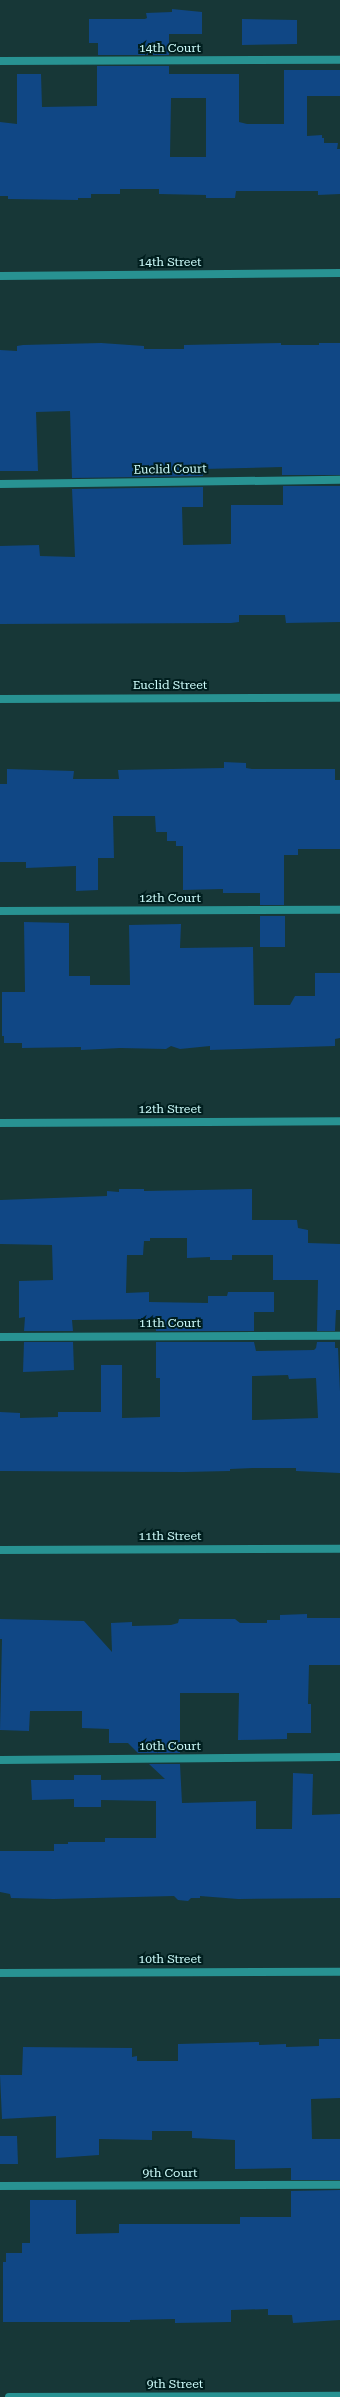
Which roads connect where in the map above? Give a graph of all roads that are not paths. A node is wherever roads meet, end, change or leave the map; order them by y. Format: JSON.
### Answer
{"nodes":[{"id":1,"x":340,"y":60,"type":"edge"},
{"id":2,"x":0,"y":61,"type":"edge"},
{"id":3,"x":340,"y":273,"type":"edge"},
{"id":4,"x":0,"y":276,"type":"edge"},
{"id":5,"x":340,"y":480,"type":"edge"},
{"id":6,"x":0,"y":484,"type":"edge"},
{"id":7,"x":340,"y":698,"type":"edge"},
{"id":8,"x":0,"y":699,"type":"edge"},
{"id":9,"x":340,"y":910,"type":"edge"},
{"id":10,"x":0,"y":911,"type":"edge"},
{"id":11,"x":340,"y":1121,"type":"edge"},
{"id":12,"x":0,"y":1123,"type":"edge"},
{"id":13,"x":340,"y":1336,"type":"edge"},
{"id":14,"x":0,"y":1337,"type":"edge"},
{"id":15,"x":340,"y":1549,"type":"edge"},
{"id":16,"x":0,"y":1550,"type":"edge"},
{"id":17,"x":340,"y":1757,"type":"edge"},
{"id":18,"x":0,"y":1760,"type":"edge"},
{"id":19,"x":340,"y":1972,"type":"edge"},
{"id":20,"x":0,"y":1973,"type":"edge"},
{"id":21,"x":340,"y":2185,"type":"edge"},
{"id":22,"x":0,"y":2186,"type":"edge"},
{"id":23,"x":340,"y":2396,"type":"edge"},
{"id":24,"x":10,"y":2397,"type":"edge"}],
"edges":[{"from":1,"to":2,"type":"street","name":"14th Court"},
{"from":3,"to":4,"type":"street","name":"14th Street"},
{"from":5,"to":6,"type":"street","name":"Euclid Court"},
{"from":7,"to":8,"type":"street","name":"Euclid Street"},
{"from":9,"to":10,"type":"street","name":"12th Court"},
{"from":11,"to":12,"type":"street","name":"12th Street"},
{"from":13,"to":14,"type":"street","name":"11th Court"},
{"from":15,"to":16,"type":"street","name":"11th Street"},
{"from":17,"to":18,"type":"street","name":"10th Court"},
{"from":19,"to":20,"type":"street","name":"10th Street"},
{"from":21,"to":22,"type":"street","name":"9th Court"},
{"from":23,"to":24,"type":"street","name":"9th Street"}]}
